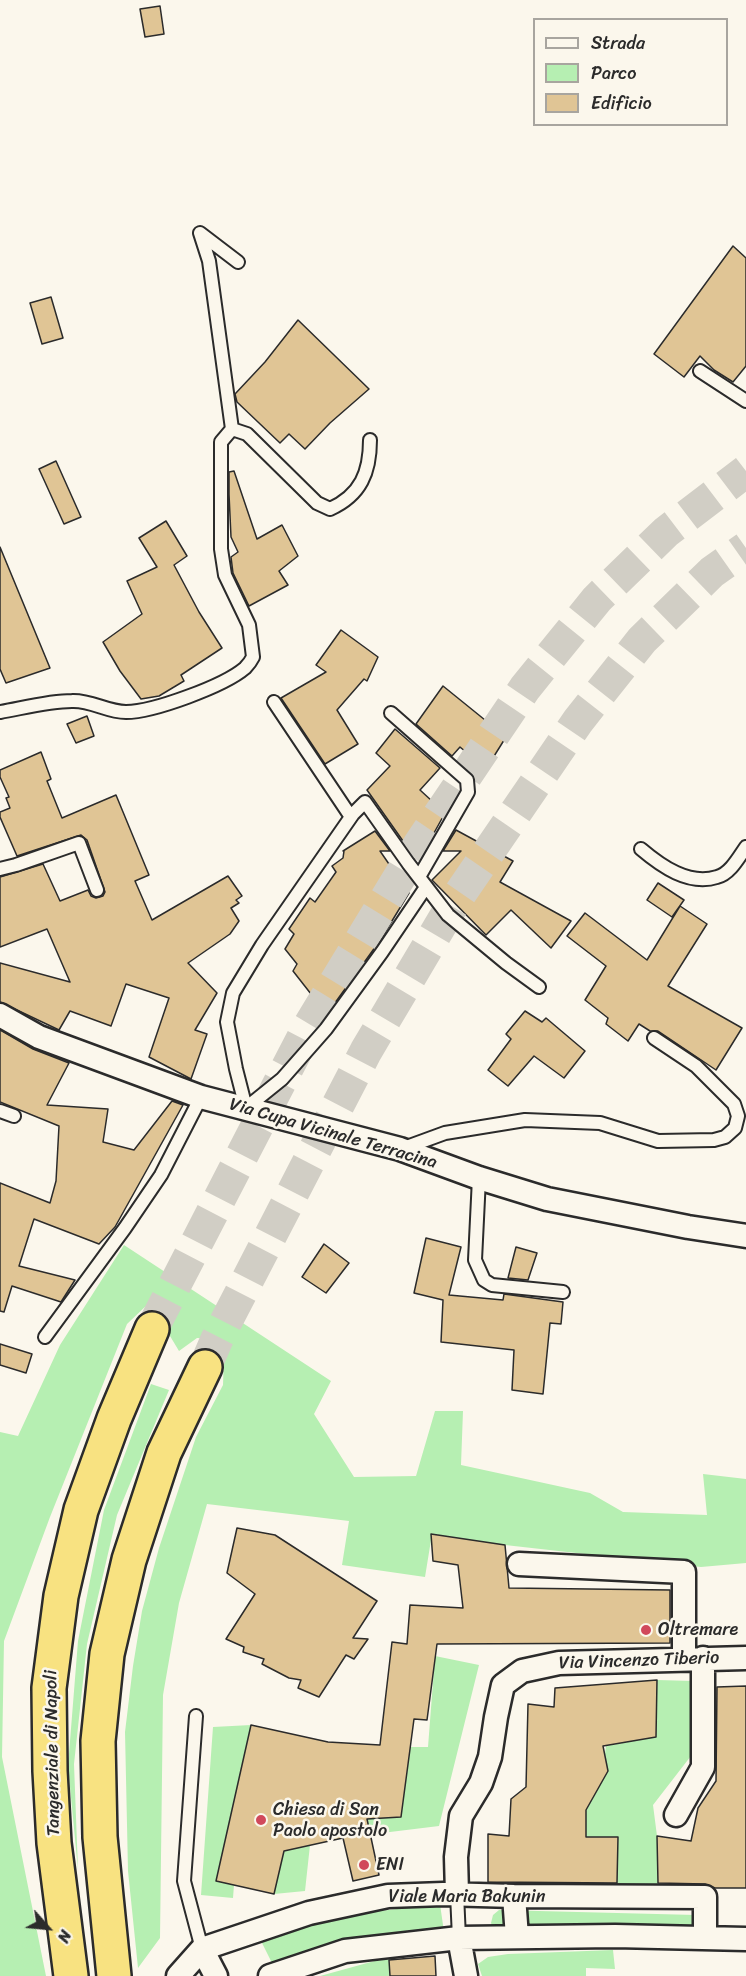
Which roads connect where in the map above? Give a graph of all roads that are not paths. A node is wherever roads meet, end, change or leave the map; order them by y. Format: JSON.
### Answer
{"nodes":[{"id":1,"x":238,"y":262,"type":"dead end"},
{"id":2,"x":700,"y":371,"type":"dead end"},
{"id":3,"x":746,"y":401,"type":"edge"},
{"id":4,"x":232,"y":429,"type":"junction"},
{"id":5,"x":370,"y":440,"type":"dead end"},
{"id":6,"x":274,"y":702,"type":"dead end"},
{"id":7,"x":0,"y":712,"type":"edge"},
{"id":8,"x":391,"y":713,"type":"dead end"},
{"id":9,"x":351,"y":817,"type":"junction"},
{"id":10,"x":746,"y":847,"type":"edge"},
{"id":11,"x":641,"y":849,"type":"dead end"},
{"id":12,"x":0,"y":869,"type":"edge"},
{"id":13,"x":423,"y":882,"type":"junction"},
{"id":14,"x":97,"y":890,"type":"dead end"},
{"id":15,"x":539,"y":987,"type":"dead end"},
{"id":16,"x":0,"y":1015,"type":"edge"},
{"id":17,"x":654,"y":1038,"type":"dead end"},
{"id":18,"x":201,"y":1097,"type":"junction"},
{"id":19,"x":246,"y":1108,"type":"junction"},
{"id":20,"x":0,"y":1111,"type":"edge"},
{"id":21,"x":14,"y":1116,"type":"dead end"},
{"id":22,"x":400,"y":1149,"type":"junction"},
{"id":23,"x":479,"y":1178,"type":"junction"},
{"id":24,"x":746,"y":1236,"type":"edge"},
{"id":25,"x":563,"y":1292,"type":"dead end"},
{"id":26,"x":152,"y":1329,"type":"tunnel mouth"},
{"id":27,"x":45,"y":1337,"type":"dead end"},
{"id":28,"x":205,"y":1366,"type":"tunnel mouth"},
{"id":29,"x":519,"y":1564,"type":"dead end"},
{"id":30,"x":694,"y":1658,"type":"junction"},
{"id":31,"x":746,"y":1658,"type":"edge"},
{"id":32,"x":196,"y":1716,"type":"dead end"},
{"id":33,"x":676,"y":1815,"type":"dead end"},
{"id":34,"x":457,"y":1894,"type":"junction"},
{"id":35,"x":514,"y":1896,"type":"junction"},
{"id":36,"x":517,"y":1937,"type":"junction"},
{"id":37,"x":459,"y":1938,"type":"junction"},
{"id":38,"x":705,"y":1938,"type":"junction"},
{"id":39,"x":746,"y":1939,"type":"edge"},
{"id":40,"x":202,"y":1949,"type":"junction"},
{"id":41,"x":71,"y":1976,"type":"edge"},
{"id":42,"x":114,"y":1976,"type":"edge"},
{"id":43,"x":178,"y":1976,"type":"edge"},
{"id":44,"x":216,"y":1976,"type":"edge"},
{"id":45,"x":270,"y":1976,"type":"edge"},
{"id":46,"x":466,"y":1976,"type":"edge"}],
"edges":[{"from":1,"to":4,"type":"lane"},
{"from":2,"to":3,"type":"lane"},
{"from":4,"to":5,"type":"lane"},
{"from":4,"to":7,"type":"lane"},
{"from":6,"to":9,"type":"lane"},
{"from":8,"to":13,"type":"lane"},
{"from":9,"to":13,"type":"lane"},
{"from":9,"to":19,"type":"lane"},
{"from":10,"to":11,"type":"lane"},
{"from":12,"to":14,"type":"lane"},
{"from":13,"to":15,"type":"lane"},
{"from":13,"to":19,"type":"lane"},
{"from":16,"to":18,"type":"street","name":"Via Cupa Vicinale Terracina"},
{"from":17,"to":22,"type":"lane"},
{"from":18,"to":19,"type":"street","name":"Via Cupa Vicinale Terracina"},
{"from":18,"to":27,"type":"lane"},
{"from":19,"to":22,"type":"street","name":"Via Cupa Vicinale Terracina"},
{"from":20,"to":21,"type":"lane"},
{"from":22,"to":23,"type":"street","name":"Via Cupa Vicinale Terracina"},
{"from":23,"to":24,"type":"street","name":"Via Cupa Vicinale Terracina"},
{"from":23,"to":25,"type":"lane"},
{"from":26,"to":41,"type":"highway","name":"Tangenziale di Napoli"},
{"from":28,"to":42,"type":"highway"},
{"from":29,"to":30,"type":"street"},
{"from":30,"to":31,"type":"street","name":"Via Vincenzo Tiberio"},
{"from":30,"to":33,"type":"street"},
{"from":30,"to":34,"type":"street","name":"Via Vincenzo Tiberio"},
{"from":32,"to":40,"type":"lane"},
{"from":34,"to":35,"type":"street","name":"Viale Maria Bakunin"},
{"from":34,"to":37,"type":"lane"},
{"from":34,"to":40,"type":"street","name":"Viale Maria Bakunin"},
{"from":35,"to":36,"type":"street"},
{"from":35,"to":38,"type":"street","name":"Viale Maria Bakunin"},
{"from":36,"to":37,"type":"street"},
{"from":36,"to":38,"type":"street"},
{"from":37,"to":45,"type":"street"},
{"from":37,"to":46,"type":"street"},
{"from":38,"to":39,"type":"street"},
{"from":40,"to":43,"type":"street","name":"Viale Maria Bakunin"},
{"from":40,"to":44,"type":"street"}]}
